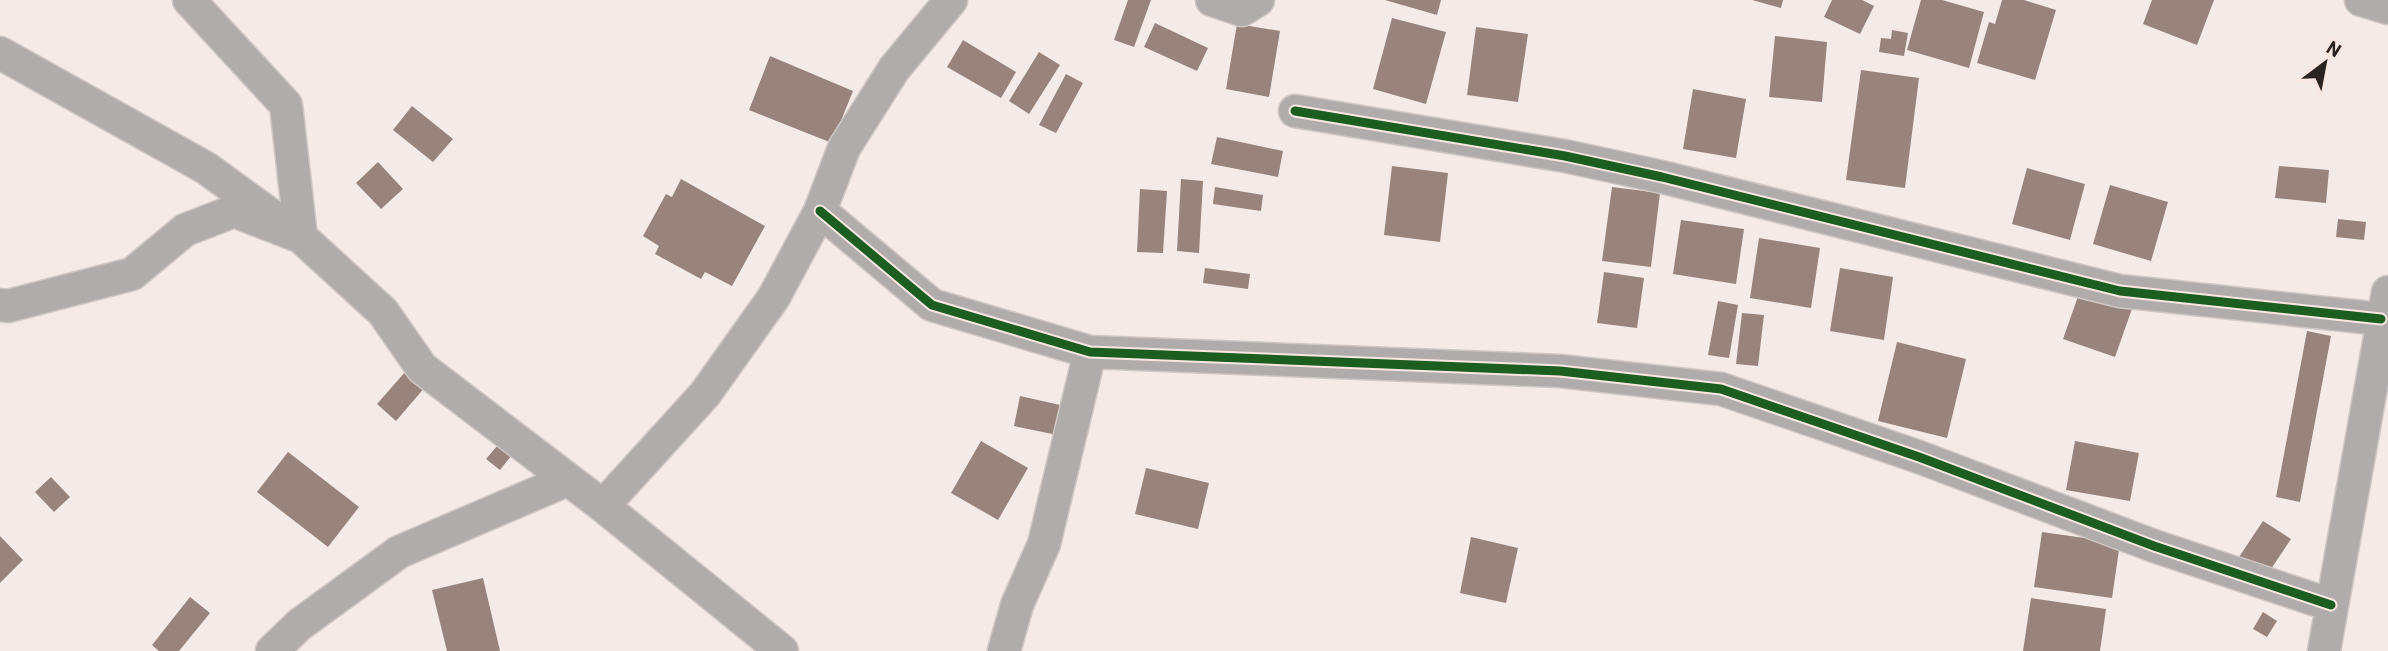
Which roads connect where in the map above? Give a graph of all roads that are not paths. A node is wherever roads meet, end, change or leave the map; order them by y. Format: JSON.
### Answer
{"nodes":[{"id":1,"x":189,"y":0,"type":"edge"},
{"id":2,"x":951,"y":0,"type":"edge"},
{"id":3,"x":1212,"y":0,"type":"edge"},
{"id":4,"x":1258,"y":0,"type":"edge"},
{"id":5,"x":2361,"y":0,"type":"edge"},
{"id":6,"x":2388,"y":8,"type":"edge"},
{"id":7,"x":0,"y":53,"type":"edge"},
{"id":8,"x":1295,"y":111,"type":"dead end"},
{"id":9,"x":820,"y":211,"type":"junction"},
{"id":10,"x":302,"y":237,"type":"junction"},
{"id":11,"x":0,"y":305,"type":"edge"},
{"id":12,"x":2385,"y":306,"type":"edge"},
{"id":13,"x":1090,"y":352,"type":"junction"},
{"id":14,"x":567,"y":480,"type":"junction"},
{"id":15,"x":603,"y":506,"type":"junction"},
{"id":16,"x":2331,"y":605,"type":"junction"},
{"id":17,"x":272,"y":651,"type":"edge"},
{"id":18,"x":782,"y":651,"type":"edge"},
{"id":19,"x":1003,"y":651,"type":"edge"},
{"id":20,"x":2324,"y":651,"type":"edge"}],
"edges":[{"from":1,"to":10,"type":"street"},
{"from":2,"to":9,"type":"street"},
{"from":3,"to":4,"type":"street"},
{"from":5,"to":6,"type":"street"},
{"from":7,"to":10,"type":"street"},
{"from":8,"to":12,"type":"street"},
{"from":9,"to":13,"type":"street"},
{"from":9,"to":15,"type":"street"},
{"from":10,"to":11,"type":"street"},
{"from":10,"to":14,"type":"street"},
{"from":12,"to":16,"type":"street"},
{"from":13,"to":16,"type":"street"},
{"from":13,"to":19,"type":"street"},
{"from":14,"to":15,"type":"street"},
{"from":14,"to":17,"type":"street"},
{"from":15,"to":18,"type":"street"},
{"from":16,"to":20,"type":"street"}]}
